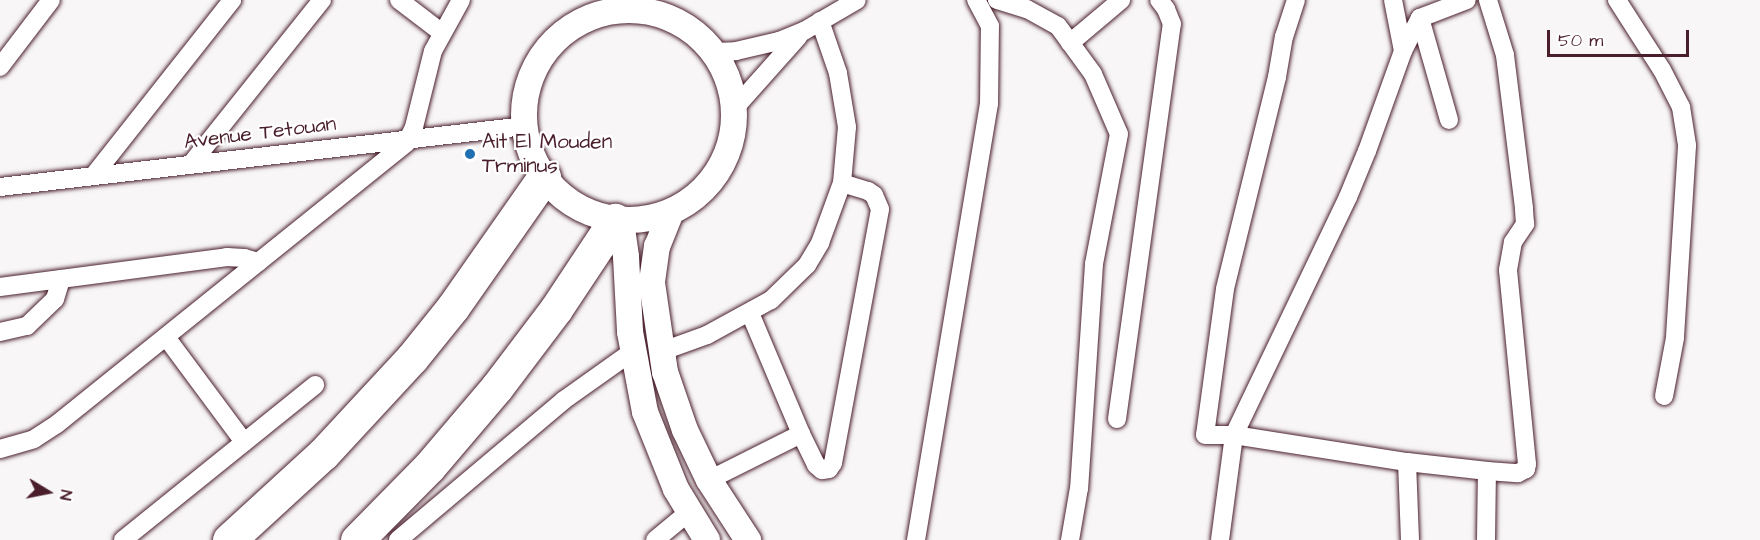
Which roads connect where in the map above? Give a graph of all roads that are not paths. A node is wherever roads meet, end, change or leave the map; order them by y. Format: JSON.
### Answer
{"nodes":[{"id":1,"x":51,"y":0,"type":"edge"},
{"id":2,"x":232,"y":0,"type":"edge"},
{"id":3,"x":322,"y":0,"type":"edge"},
{"id":4,"x":399,"y":0,"type":"edge"},
{"id":5,"x":461,"y":0,"type":"edge"},
{"id":6,"x":857,"y":0,"type":"edge"},
{"id":7,"x":976,"y":0,"type":"edge"},
{"id":8,"x":997,"y":0,"type":"edge"},
{"id":9,"x":1121,"y":0,"type":"edge"},
{"id":10,"x":1159,"y":0,"type":"edge"},
{"id":11,"x":1296,"y":0,"type":"edge"},
{"id":12,"x":1393,"y":0,"type":"edge"},
{"id":13,"x":1467,"y":0,"type":"edge"},
{"id":14,"x":1488,"y":0,"type":"edge"},
{"id":15,"x":1617,"y":0,"type":"edge"},
{"id":16,"x":647,"y":6,"type":"edge"},
{"id":17,"x":579,"y":11,"type":"edge"},
{"id":18,"x":1420,"y":18,"type":"junction"},
{"id":19,"x":820,"y":21,"type":"junction"},
{"id":20,"x":804,"y":31,"type":"junction"},
{"id":21,"x":441,"y":32,"type":"junction"},
{"id":22,"x":1070,"y":43,"type":"junction"},
{"id":23,"x":1402,"y":51,"type":"junction"},
{"id":24,"x":713,"y":52,"type":"junction"},
{"id":25,"x":0,"y":67,"type":"edge"},
{"id":26,"x":733,"y":110,"type":"junction"},
{"id":27,"x":1449,"y":120,"type":"dead end"},
{"id":28,"x":525,"y":126,"type":"junction"},
{"id":29,"x":409,"y":139,"type":"junction"},
{"id":30,"x":191,"y":164,"type":"junction"},
{"id":31,"x":94,"y":175,"type":"junction"},
{"id":32,"x":544,"y":177,"type":"junction"},
{"id":33,"x":842,"y":183,"type":"junction"},
{"id":34,"x":0,"y":187,"type":"edge"},
{"id":35,"x":671,"y":212,"type":"junction"},
{"id":36,"x":618,"y":220,"type":"junction"},
{"id":37,"x":258,"y":262,"type":"junction"},
{"id":38,"x":61,"y":279,"type":"junction"},
{"id":39,"x":0,"y":287,"type":"edge"},
{"id":40,"x":750,"y":313,"type":"junction"},
{"id":41,"x":0,"y":332,"type":"edge"},
{"id":42,"x":166,"y":337,"type":"junction"},
{"id":43,"x":633,"y":351,"type":"junction"},
{"id":44,"x":660,"y":352,"type":"junction"},
{"id":45,"x":315,"y":385,"type":"dead end"},
{"id":46,"x":1664,"y":396,"type":"dead end"},
{"id":47,"x":1116,"y":419,"type":"dead end"},
{"id":48,"x":801,"y":434,"type":"junction"},
{"id":49,"x":1234,"y":435,"type":"junction"},
{"id":50,"x":244,"y":442,"type":"junction"},
{"id":51,"x":0,"y":449,"type":"edge"},
{"id":52,"x":1407,"y":462,"type":"junction"},
{"id":53,"x":1487,"y":471,"type":"junction"},
{"id":54,"x":710,"y":480,"type":"junction"},
{"id":55,"x":689,"y":512,"type":"junction"},
{"id":56,"x":123,"y":540,"type":"edge"},
{"id":57,"x":229,"y":540,"type":"edge"},
{"id":58,"x":357,"y":540,"type":"edge"},
{"id":59,"x":398,"y":540,"type":"edge"},
{"id":60,"x":655,"y":540,"type":"edge"},
{"id":61,"x":707,"y":540,"type":"edge"},
{"id":62,"x":748,"y":540,"type":"edge"},
{"id":63,"x":916,"y":540,"type":"edge"},
{"id":64,"x":1070,"y":540,"type":"edge"},
{"id":65,"x":1220,"y":540,"type":"edge"},
{"id":66,"x":1410,"y":540,"type":"edge"},
{"id":67,"x":1486,"y":540,"type":"edge"}],
"edges":[{"from":1,"to":25,"type":"street"},
{"from":2,"to":31,"type":"street"},
{"from":3,"to":30,"type":"street"},
{"from":4,"to":21,"type":"street"},
{"from":5,"to":21,"type":"street"},
{"from":6,"to":19,"type":"street"},
{"from":7,"to":63,"type":"street"},
{"from":8,"to":22,"type":"street"},
{"from":9,"to":22,"type":"street"},
{"from":10,"to":47,"type":"street"},
{"from":11,"to":49,"type":"street"},
{"from":12,"to":23,"type":"street"},
{"from":13,"to":18,"type":"street"},
{"from":14,"to":53,"type":"street"},
{"from":15,"to":46,"type":"street"},
{"from":16,"to":17,"type":"street"},
{"from":16,"to":24,"type":"street"},
{"from":17,"to":28,"type":"street"},
{"from":18,"to":23,"type":"street"},
{"from":18,"to":27,"type":"street"},
{"from":19,"to":20,"type":"street"},
{"from":19,"to":33,"type":"street"},
{"from":20,"to":24,"type":"street"},
{"from":20,"to":26,"type":"street"},
{"from":21,"to":29,"type":"street"},
{"from":22,"to":64,"type":"street"},
{"from":23,"to":49,"type":"street"},
{"from":24,"to":26,"type":"street"},
{"from":26,"to":35,"type":"street"},
{"from":28,"to":29,"type":"street","name":"Avenue Tetouan"},
{"from":28,"to":32,"type":"street"},
{"from":29,"to":30,"type":"street","name":"Avenue Tetouan"},
{"from":29,"to":37,"type":"street"},
{"from":30,"to":31,"type":"street","name":"Avenue Tetouan"},
{"from":31,"to":34,"type":"street","name":"Avenue Tetouan"},
{"from":32,"to":36,"type":"street"},
{"from":32,"to":57,"type":"highway"},
{"from":33,"to":40,"type":"street"},
{"from":33,"to":48,"type":"street"},
{"from":35,"to":36,"type":"street"},
{"from":35,"to":44,"type":"street"},
{"from":36,"to":43,"type":"street"},
{"from":36,"to":58,"type":"highway"},
{"from":37,"to":38,"type":"street"},
{"from":37,"to":42,"type":"street"},
{"from":38,"to":39,"type":"street"},
{"from":38,"to":41,"type":"street"},
{"from":40,"to":44,"type":"street"},
{"from":40,"to":48,"type":"street"},
{"from":42,"to":50,"type":"street"},
{"from":42,"to":51,"type":"street"},
{"from":43,"to":55,"type":"street"},
{"from":43,"to":59,"type":"street"},
{"from":44,"to":54,"type":"street"},
{"from":45,"to":50,"type":"street"},
{"from":48,"to":54,"type":"street"},
{"from":49,"to":52,"type":"street"},
{"from":49,"to":65,"type":"street"},
{"from":50,"to":56,"type":"street"},
{"from":52,"to":53,"type":"street"},
{"from":52,"to":66,"type":"street"},
{"from":53,"to":67,"type":"street"},
{"from":54,"to":62,"type":"street"},
{"from":55,"to":60,"type":"street"},
{"from":55,"to":61,"type":"street"}]}
